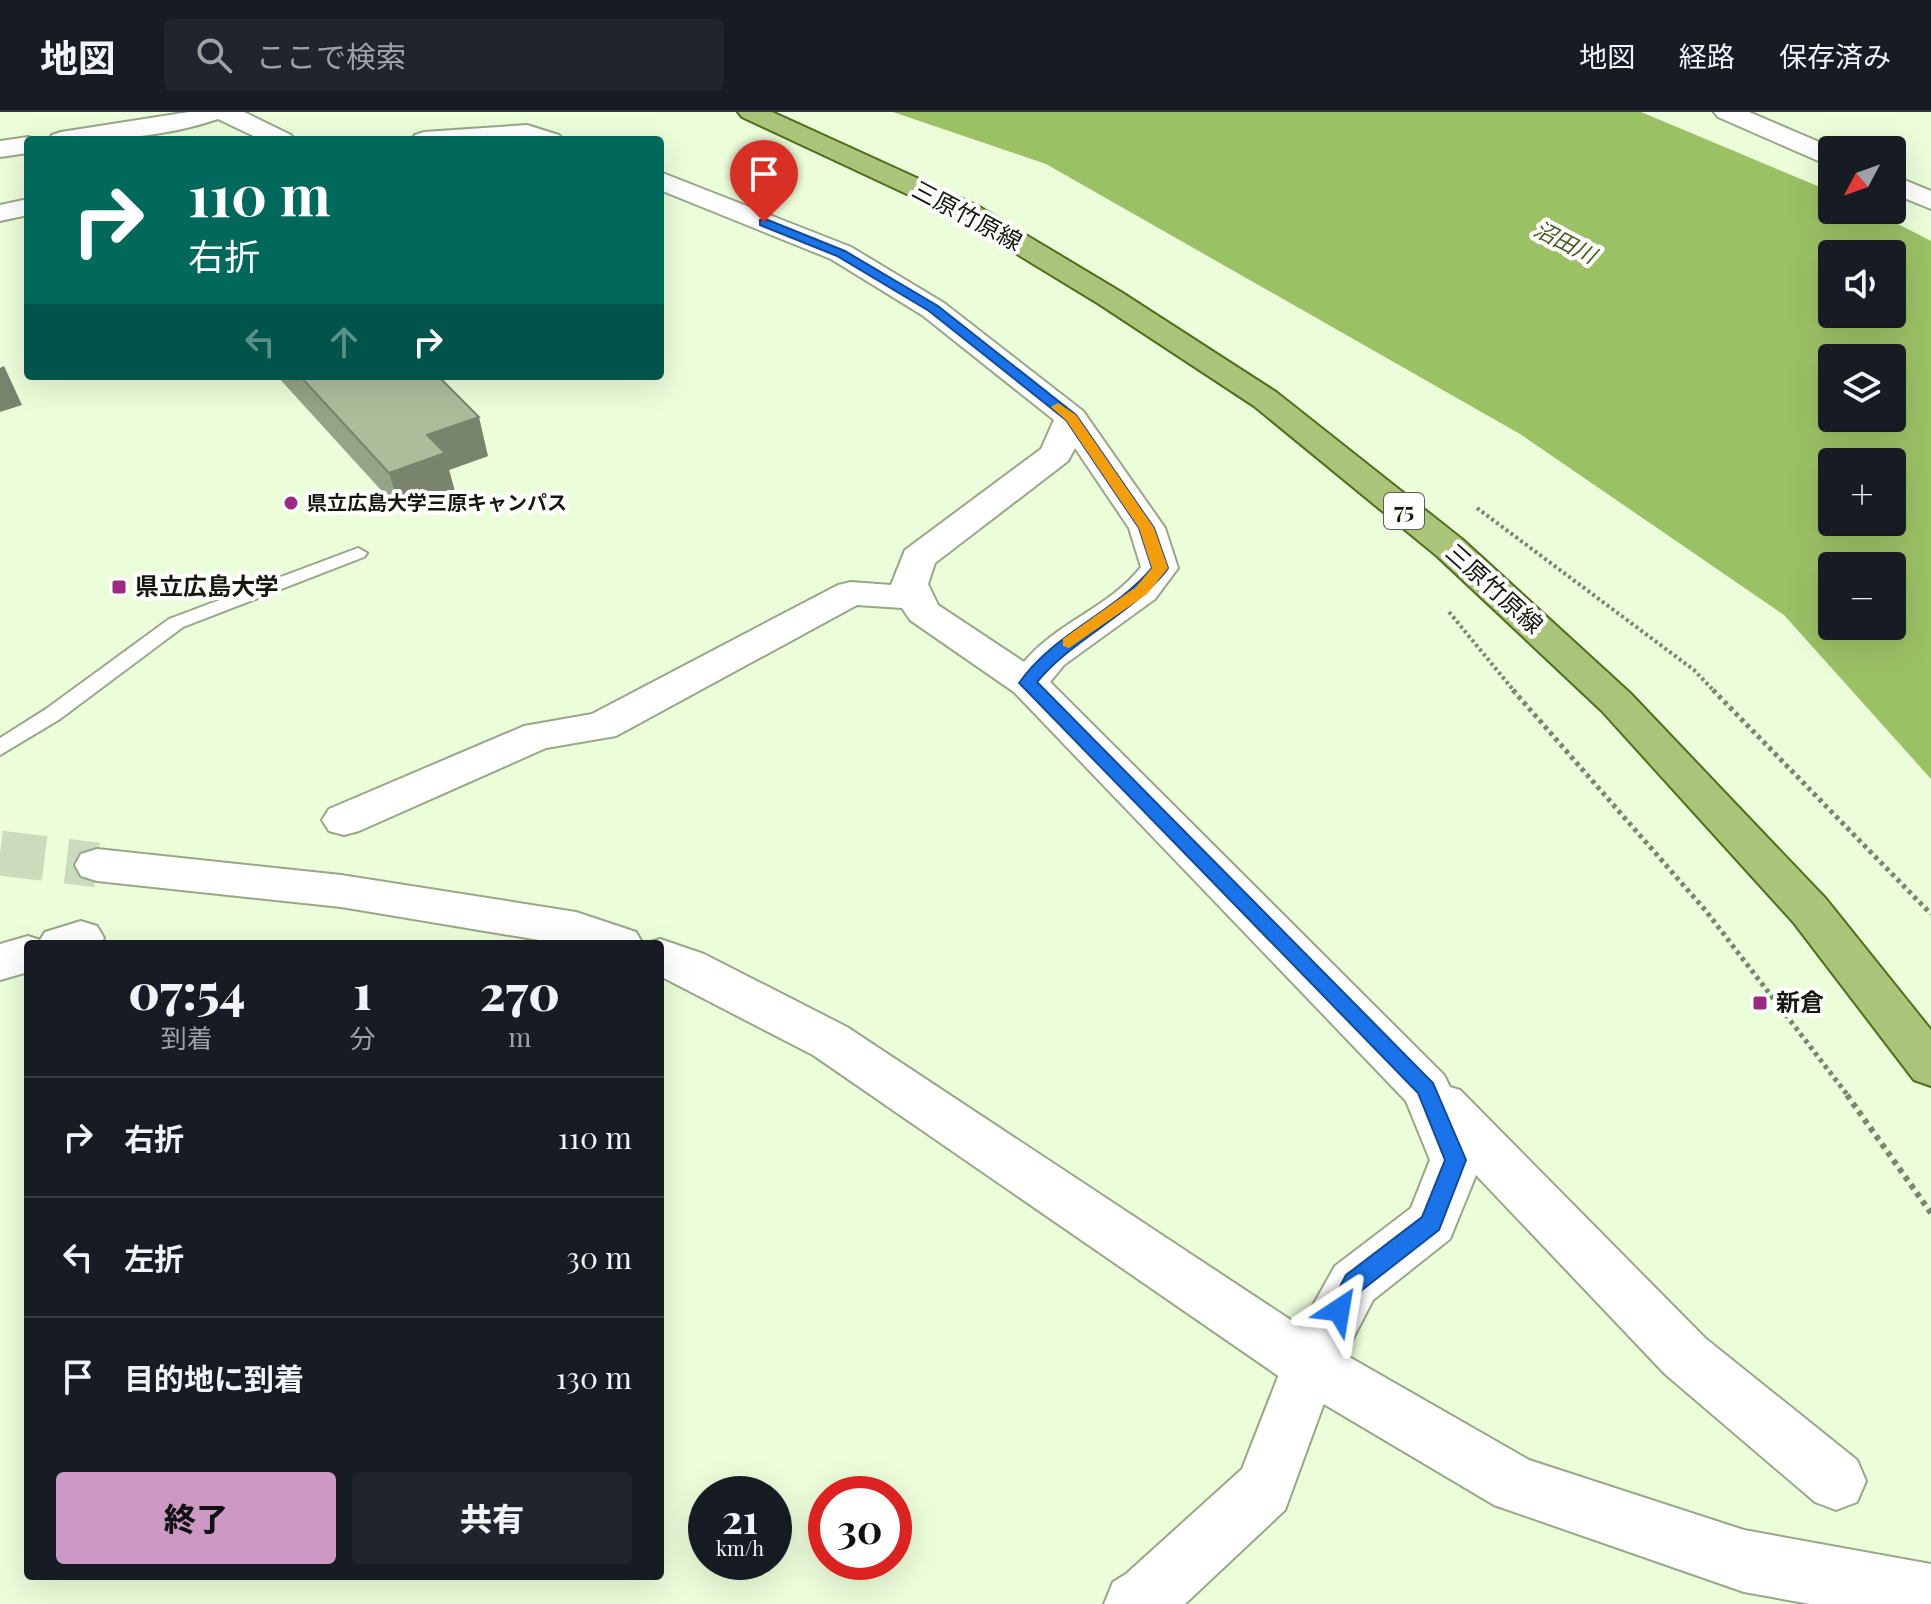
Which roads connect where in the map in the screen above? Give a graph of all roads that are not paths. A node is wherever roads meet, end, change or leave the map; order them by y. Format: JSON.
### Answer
{"nodes":[{"id":1,"x":213,"y":112,"type":"edge"},
{"id":2,"x":224,"y":112,"type":"edge"},
{"id":3,"x":547,"y":112,"type":"edge"},
{"id":4,"x":751,"y":112,"type":"edge"},
{"id":5,"x":1727,"y":112,"type":"edge"},
{"id":6,"x":1772,"y":112,"type":"edge"},
{"id":7,"x":88,"y":136,"type":"edge"},
{"id":8,"x":274,"y":136,"type":"edge"},
{"id":9,"x":538,"y":136,"type":"edge"},
{"id":10,"x":1818,"y":138,"type":"edge"},
{"id":11,"x":1818,"y":143,"type":"edge"},
{"id":12,"x":24,"y":146,"type":"edge"},
{"id":13,"x":0,"y":149,"type":"edge"},
{"id":14,"x":1906,"y":168,"type":"edge"},
{"id":15,"x":1931,"y":178,"type":"edge"},
{"id":16,"x":664,"y":182,"type":"edge"},
{"id":17,"x":1906,"y":189,"type":"edge"},
{"id":18,"x":1931,"y":201,"type":"edge"},
{"id":19,"x":24,"y":208,"type":"edge"},
{"id":20,"x":0,"y":213,"type":"edge"},
{"id":21,"x":1071,"y":418,"type":"junction"},
{"id":22,"x":358,"y":553,"type":"dead end"},
{"id":23,"x":917,"y":598,"type":"junction"},
{"id":24,"x":1028,"y":683,"type":"junction"},
{"id":25,"x":0,"y":748,"type":"edge"},
{"id":26,"x":344,"y":820,"type":"dead end"},
{"id":27,"x":97,"y":865,"type":"tunnel mouth"},
{"id":28,"x":608,"y":940,"type":"edge"},
{"id":29,"x":24,"y":955,"type":"edge"},
{"id":30,"x":664,"y":958,"type":"edge"},
{"id":31,"x":0,"y":962,"type":"edge"},
{"id":32,"x":1931,"y":1066,"type":"edge"},
{"id":33,"x":1426,"y":1089,"type":"junction"},
{"id":34,"x":1310,"y":1365,"type":"junction"},
{"id":35,"x":1836,"y":1481,"type":"dead end"},
{"id":36,"x":1931,"y":1595,"type":"edge"},
{"id":37,"x":1135,"y":1604,"type":"edge"}],
"edges":[{"from":1,"to":7,"type":"street"},
{"from":2,"to":8,"type":"street"},
{"from":3,"to":9,"type":"street"},
{"from":4,"to":32,"type":"main road","name":"三原竹原線","number":"75"},
{"from":5,"to":11,"type":"street"},
{"from":6,"to":10,"type":"street"},
{"from":12,"to":13,"type":"street"},
{"from":14,"to":15,"type":"street"},
{"from":16,"to":21,"type":"street"},
{"from":17,"to":18,"type":"street"},
{"from":19,"to":20,"type":"street"},
{"from":21,"to":23,"type":"street"},
{"from":21,"to":24,"type":"street"},
{"from":22,"to":25,"type":"lane"},
{"from":23,"to":24,"type":"street"},
{"from":23,"to":26,"type":"street"},
{"from":24,"to":33,"type":"street"},
{"from":27,"to":28,"type":"street"},
{"from":29,"to":31,"type":"street"},
{"from":30,"to":34,"type":"street"},
{"from":33,"to":34,"type":"street"},
{"from":33,"to":35,"type":"street"},
{"from":34,"to":36,"type":"street"},
{"from":34,"to":37,"type":"street"}]}
